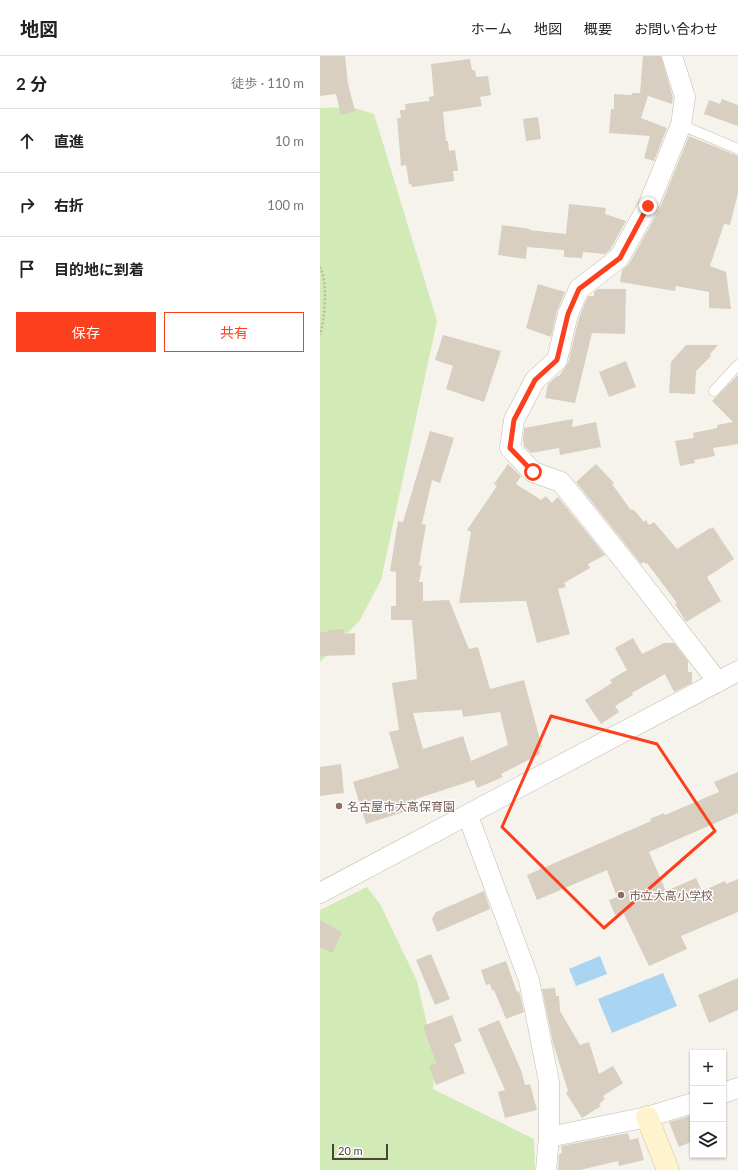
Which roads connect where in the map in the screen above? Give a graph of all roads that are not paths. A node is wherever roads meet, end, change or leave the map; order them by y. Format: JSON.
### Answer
{"nodes":[{"id":1,"x":672,"y":56,"type":"edge"},
{"id":2,"x":681,"y":125,"type":"junction"},
{"id":3,"x":738,"y":149,"type":"edge"},
{"id":4,"x":738,"y":365,"type":"edge"},
{"id":5,"x":714,"y":391,"type":"dead end"},
{"id":6,"x":738,"y":671,"type":"edge"},
{"id":7,"x":718,"y":682,"type":"junction"},
{"id":8,"x":468,"y":816,"type":"junction"},
{"id":9,"x":320,"y":893,"type":"edge"},
{"id":10,"x":738,"y":1088,"type":"edge"},
{"id":11,"x":726,"y":1092,"type":"edge"},
{"id":12,"x":690,"y":1103,"type":"edge"},
{"id":13,"x":647,"y":1117,"type":"junction"},
{"id":14,"x":549,"y":1137,"type":"junction"},
{"id":15,"x":546,"y":1170,"type":"edge"},
{"id":16,"x":668,"y":1170,"type":"edge"}],
"edges":[{"from":1,"to":2,"type":"street"},
{"from":2,"to":3,"type":"lane"},
{"from":2,"to":7,"type":"street"},
{"from":4,"to":5,"type":"lane"},
{"from":6,"to":7,"type":"street"},
{"from":7,"to":8,"type":"street"},
{"from":8,"to":9,"type":"street"},
{"from":8,"to":14,"type":"street"},
{"from":10,"to":11,"type":"street"},
{"from":12,"to":13,"type":"street"},
{"from":13,"to":14,"type":"street"},
{"from":13,"to":16,"type":"street"},
{"from":14,"to":15,"type":"street"}]}
